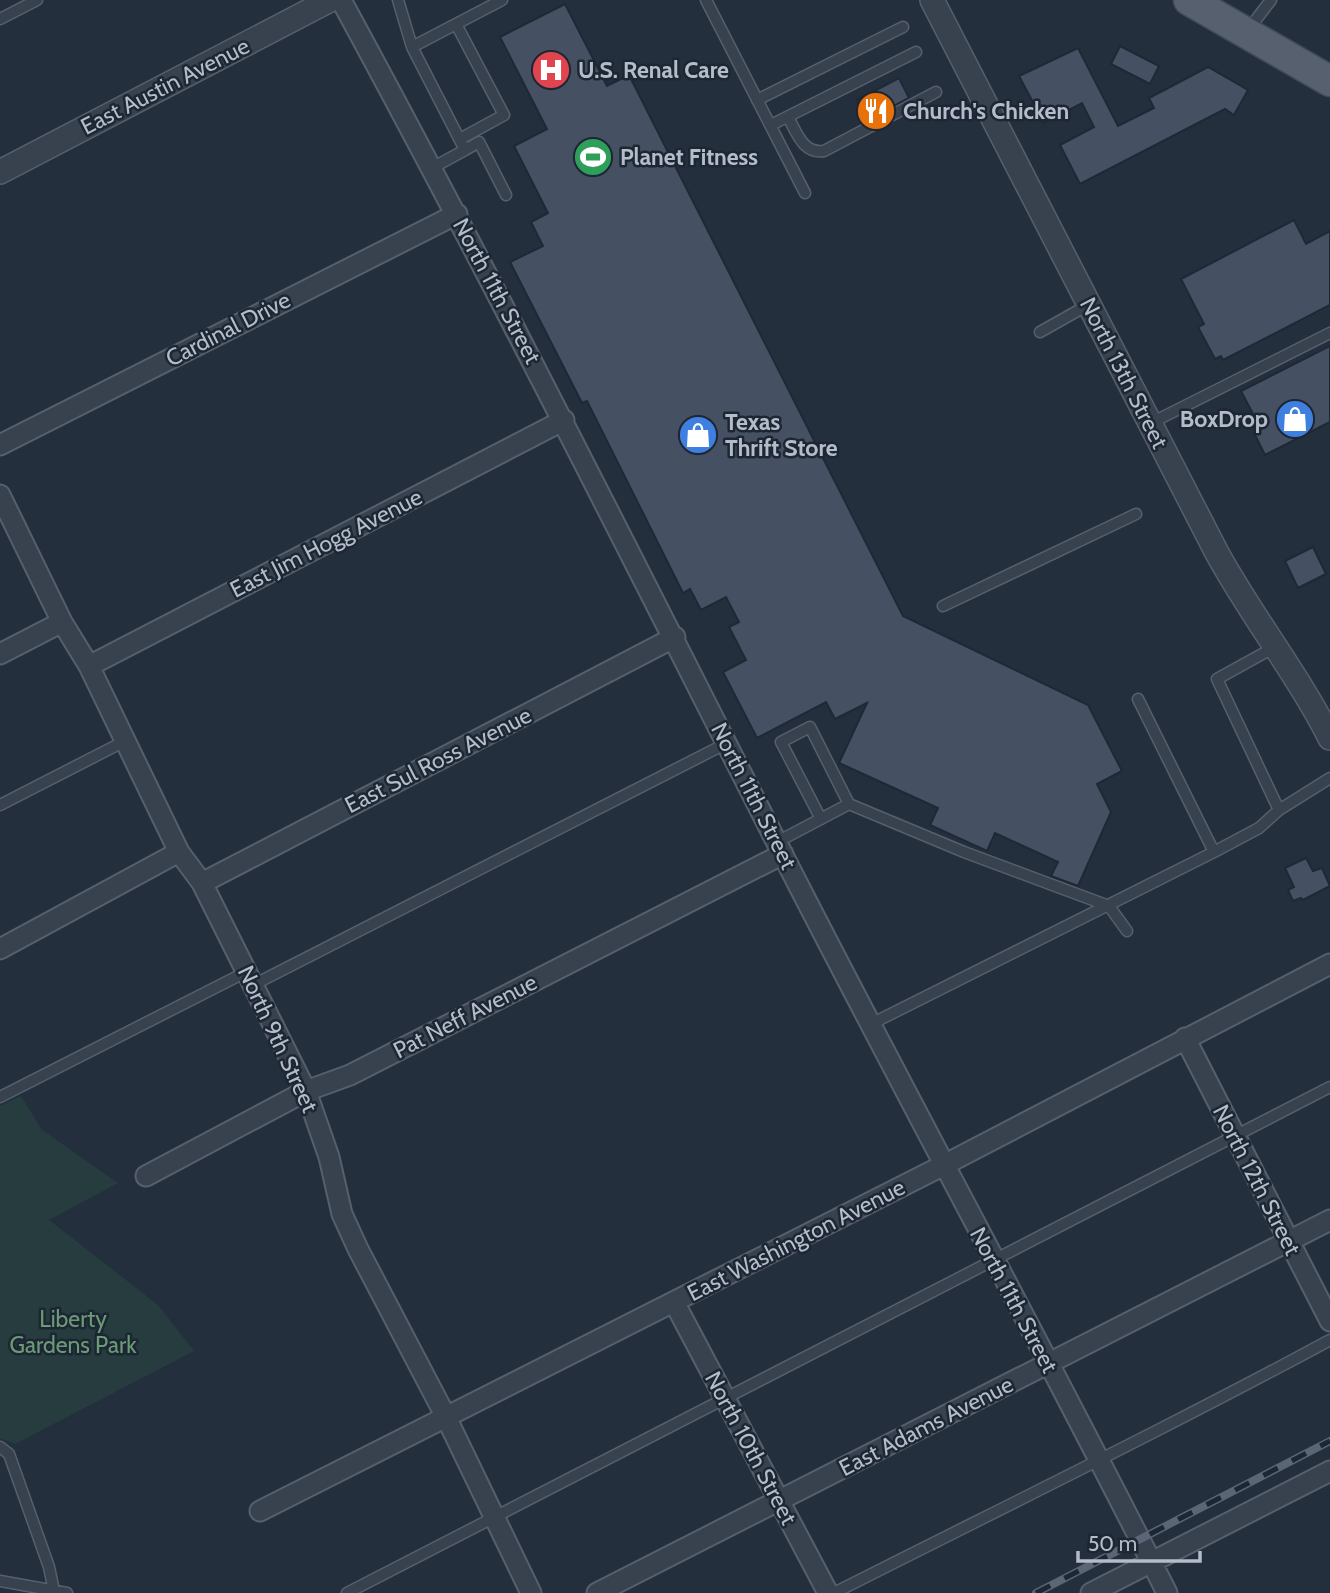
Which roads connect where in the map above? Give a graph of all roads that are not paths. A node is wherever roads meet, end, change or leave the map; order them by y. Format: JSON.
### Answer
{"nodes":[{"id":1,"x":37,"y":0,"type":"edge"},
{"id":2,"x":330,"y":0,"type":"edge"},
{"id":3,"x":341,"y":0,"type":"edge"},
{"id":4,"x":398,"y":0,"type":"edge"},
{"id":5,"x":502,"y":0,"type":"edge"},
{"id":6,"x":706,"y":0,"type":"edge"},
{"id":7,"x":932,"y":0,"type":"edge"},
{"id":8,"x":1189,"y":0,"type":"edge"},
{"id":9,"x":1271,"y":0,"type":"edge"},
{"id":10,"x":0,"y":19,"type":"edge"},
{"id":11,"x":456,"y":24,"type":"junction"},
{"id":12,"x":903,"y":27,"type":"dead end"},
{"id":13,"x":1247,"y":31,"type":"junction"},
{"id":14,"x":412,"y":47,"type":"junction"},
{"id":15,"x":916,"y":52,"type":"dead end"},
{"id":16,"x":1330,"y":81,"type":"edge"},
{"id":17,"x":936,"y":92,"type":"dead end"},
{"id":18,"x":757,"y":100,"type":"junction"},
{"id":19,"x":788,"y":117,"type":"junction"},
{"id":20,"x":771,"y":125,"type":"junction"},
{"id":21,"x":460,"y":139,"type":"junction"},
{"id":22,"x":465,"y":150,"type":"junction"},
{"id":23,"x":432,"y":168,"type":"junction"},
{"id":24,"x":0,"y":172,"type":"edge"},
{"id":25,"x":806,"y":193,"type":"dead end"},
{"id":26,"x":506,"y":195,"type":"dead end"},
{"id":27,"x":457,"y":214,"type":"junction"},
{"id":28,"x":1089,"y":304,"type":"junction"},
{"id":29,"x":1040,"y":332,"type":"dead end"},
{"id":30,"x":1330,"y":333,"type":"edge"},
{"id":31,"x":564,"y":420,"type":"junction"},
{"id":32,"x":1150,"y":424,"type":"junction"},
{"id":33,"x":0,"y":445,"type":"edge"},
{"id":34,"x":1,"y":497,"type":"edge"},
{"id":35,"x":1136,"y":514,"type":"dead end"},
{"id":36,"x":943,"y":606,"type":"dead end"},
{"id":37,"x":62,"y":622,"type":"junction"},
{"id":38,"x":675,"y":637,"type":"junction"},
{"id":39,"x":1275,"y":647,"type":"junction"},
{"id":40,"x":0,"y":654,"type":"edge"},
{"id":41,"x":89,"y":666,"type":"junction"},
{"id":42,"x":1138,"y":699,"type":"dead end"},
{"id":43,"x":1330,"y":738,"type":"edge"},
{"id":44,"x":125,"y":741,"type":"junction"},
{"id":45,"x":728,"y":743,"type":"junction"},
{"id":46,"x":1330,"y":778,"type":"edge"},
{"id":47,"x":849,"y":804,"type":"junction"},
{"id":48,"x":0,"y":805,"type":"edge"},
{"id":49,"x":1279,"y":810,"type":"junction"},
{"id":50,"x":821,"y":819,"type":"junction"},
{"id":51,"x":780,"y":848,"type":"junction"},
{"id":52,"x":179,"y":852,"type":"junction"},
{"id":53,"x":1214,"y":852,"type":"junction"},
{"id":54,"x":202,"y":883,"type":"junction"},
{"id":55,"x":1109,"y":906,"type":"junction"},
{"id":56,"x":1126,"y":931,"type":"dead end"},
{"id":57,"x":0,"y":949,"type":"edge"},
{"id":58,"x":1330,"y":964,"type":"edge"},
{"id":59,"x":249,"y":978,"type":"junction"},
{"id":60,"x":870,"y":1024,"type":"junction"},
{"id":61,"x":1185,"y":1038,"type":"junction"},
{"id":62,"x":1330,"y":1087,"type":"edge"},
{"id":63,"x":306,"y":1091,"type":"junction"},
{"id":64,"x":0,"y":1097,"type":"edge"},
{"id":65,"x":1235,"y":1137,"type":"junction"},
{"id":66,"x":944,"y":1165,"type":"junction"},
{"id":67,"x":146,"y":1176,"type":"dead end"},
{"id":68,"x":1330,"y":1220,"type":"edge"},
{"id":69,"x":1289,"y":1242,"type":"junction"},
{"id":70,"x":994,"y":1262,"type":"junction"},
{"id":71,"x":674,"y":1302,"type":"junction"},
{"id":72,"x":1330,"y":1321,"type":"edge"},
{"id":73,"x":1330,"y":1340,"type":"edge"},
{"id":74,"x":1047,"y":1364,"type":"junction"},
{"id":75,"x":724,"y":1398,"type":"junction"},
{"id":76,"x":446,"y":1416,"type":"junction"},
{"id":77,"x":0,"y":1447,"type":"edge"},
{"id":78,"x":1098,"y":1458,"type":"junction"},
{"id":79,"x":1330,"y":1471,"type":"edge"},
{"id":80,"x":778,"y":1501,"type":"junction"},
{"id":81,"x":260,"y":1511,"type":"dead end"},
{"id":82,"x":495,"y":1518,"type":"junction"},
{"id":83,"x":1152,"y":1562,"type":"junction"},
{"id":84,"x":0,"y":1581,"type":"edge"},
{"id":85,"x":54,"y":1591,"type":"junction"},
{"id":86,"x":67,"y":1593,"type":"edge"},
{"id":87,"x":348,"y":1593,"type":"edge"},
{"id":88,"x":531,"y":1593,"type":"edge"},
{"id":89,"x":597,"y":1593,"type":"edge"},
{"id":90,"x":828,"y":1593,"type":"edge"},
{"id":91,"x":834,"y":1593,"type":"edge"},
{"id":92,"x":1091,"y":1593,"type":"edge"},
{"id":93,"x":1167,"y":1593,"type":"edge"}],
"edges":[{"from":1,"to":10,"type":"lane"},
{"from":2,"to":24,"type":"street","name":"East Austin Avenue"},
{"from":3,"to":23,"type":"street","name":"North 11th Street"},
{"from":4,"to":14,"type":"lane"},
{"from":5,"to":11,"type":"lane"},
{"from":6,"to":18,"type":"lane"},
{"from":7,"to":28,"type":"street","name":"North 13th Street"},
{"from":8,"to":13,"type":"main road"},
{"from":9,"to":13,"type":"lane"},
{"from":11,"to":14,"type":"lane"},
{"from":11,"to":21,"type":"lane"},
{"from":12,"to":18,"type":"lane"},
{"from":13,"to":16,"type":"main road"},
{"from":14,"to":21,"type":"lane"},
{"from":15,"to":19,"type":"lane"},
{"from":17,"to":19,"type":"lane"},
{"from":18,"to":20,"type":"lane"},
{"from":19,"to":20,"type":"lane"},
{"from":20,"to":25,"type":"lane"},
{"from":21,"to":22,"type":"lane"},
{"from":22,"to":23,"type":"lane"},
{"from":22,"to":26,"type":"lane"},
{"from":23,"to":27,"type":"street","name":"North 11th Street"},
{"from":27,"to":31,"type":"street","name":"North 11th Street"},
{"from":27,"to":33,"type":"street","name":"Cardinal Drive"},
{"from":28,"to":29,"type":"lane"},
{"from":28,"to":32,"type":"street","name":"North 13th Street"},
{"from":30,"to":32,"type":"lane"},
{"from":31,"to":38,"type":"street","name":"North 11th Street"},
{"from":31,"to":41,"type":"street","name":"East Jim Hogg Avenue"},
{"from":32,"to":39,"type":"street","name":"North 13th Street"},
{"from":34,"to":37,"type":"street","name":"North 9th Street"},
{"from":35,"to":36,"type":"lane"},
{"from":37,"to":40,"type":"street"},
{"from":37,"to":41,"type":"street","name":"North 9th Street"},
{"from":38,"to":45,"type":"street","name":"North 11th Street"},
{"from":38,"to":54,"type":"street","name":"East Sul Ross Avenue"},
{"from":39,"to":43,"type":"street","name":"North 13th Street"},
{"from":39,"to":49,"type":"lane"},
{"from":41,"to":44,"type":"street","name":"North 9th Street"},
{"from":42,"to":53,"type":"lane"},
{"from":44,"to":48,"type":"lane"},
{"from":44,"to":52,"type":"street","name":"North 9th Street"},
{"from":45,"to":51,"type":"street","name":"North 11th Street"},
{"from":45,"to":59,"type":"lane"},
{"from":46,"to":49,"type":"lane"},
{"from":47,"to":50,"type":"lane"},
{"from":47,"to":50,"type":"lane"},
{"from":47,"to":55,"type":"lane"},
{"from":49,"to":53,"type":"lane"},
{"from":50,"to":51,"type":"lane"},
{"from":51,"to":60,"type":"street","name":"North 11th Street"},
{"from":51,"to":63,"type":"street","name":"Pat Neff Avenue"},
{"from":52,"to":54,"type":"street","name":"North 9th Street"},
{"from":52,"to":57,"type":"street"},
{"from":53,"to":55,"type":"lane"},
{"from":54,"to":59,"type":"street","name":"North 9th Street"},
{"from":55,"to":56,"type":"lane"},
{"from":55,"to":60,"type":"lane"},
{"from":58,"to":61,"type":"street","name":"East Washington Avenue"},
{"from":59,"to":63,"type":"street","name":"North 9th Street"},
{"from":59,"to":64,"type":"lane"},
{"from":60,"to":66,"type":"street","name":"North 11th Street"},
{"from":61,"to":65,"type":"street","name":"North 12th Street"},
{"from":61,"to":66,"type":"street","name":"East Washington Avenue"},
{"from":62,"to":65,"type":"lane"},
{"from":63,"to":67,"type":"street","name":"Pat Neff Avenue"},
{"from":63,"to":76,"type":"street","name":"North 9th Street"},
{"from":65,"to":69,"type":"street","name":"North 12th Street"},
{"from":65,"to":70,"type":"lane"},
{"from":66,"to":70,"type":"street","name":"North 11th Street"},
{"from":66,"to":71,"type":"street","name":"East Washington Avenue"},
{"from":68,"to":69,"type":"street","name":"East Adams Avenue"},
{"from":69,"to":72,"type":"street","name":"North 12th Street"},
{"from":69,"to":74,"type":"street","name":"East Adams Avenue"},
{"from":70,"to":74,"type":"street","name":"North 11th Street"},
{"from":70,"to":75,"type":"lane"},
{"from":71,"to":75,"type":"street","name":"North 10th Street"},
{"from":71,"to":76,"type":"street","name":"East Washington Avenue"},
{"from":73,"to":78,"type":"lane"},
{"from":74,"to":78,"type":"street","name":"North 11th Street"},
{"from":74,"to":80,"type":"street","name":"East Adams Avenue"},
{"from":75,"to":80,"type":"street","name":"North 10th Street"},
{"from":75,"to":82,"type":"lane"},
{"from":76,"to":81,"type":"street","name":"East Washington Avenue"},
{"from":76,"to":82,"type":"street","name":"North 9th Street"},
{"from":77,"to":85,"type":"lane"},
{"from":78,"to":83,"type":"street","name":"North 11th Street"},
{"from":78,"to":91,"type":"lane"},
{"from":79,"to":83,"type":"street"},
{"from":80,"to":89,"type":"street","name":"East Adams Avenue"},
{"from":80,"to":90,"type":"street","name":"North 10th Street"},
{"from":82,"to":87,"type":"lane"},
{"from":82,"to":88,"type":"street","name":"North 9th Street"},
{"from":83,"to":92,"type":"street"},
{"from":83,"to":93,"type":"street","name":"North 11th Street"},
{"from":84,"to":85,"type":"lane"},
{"from":85,"to":86,"type":"lane"}]}
